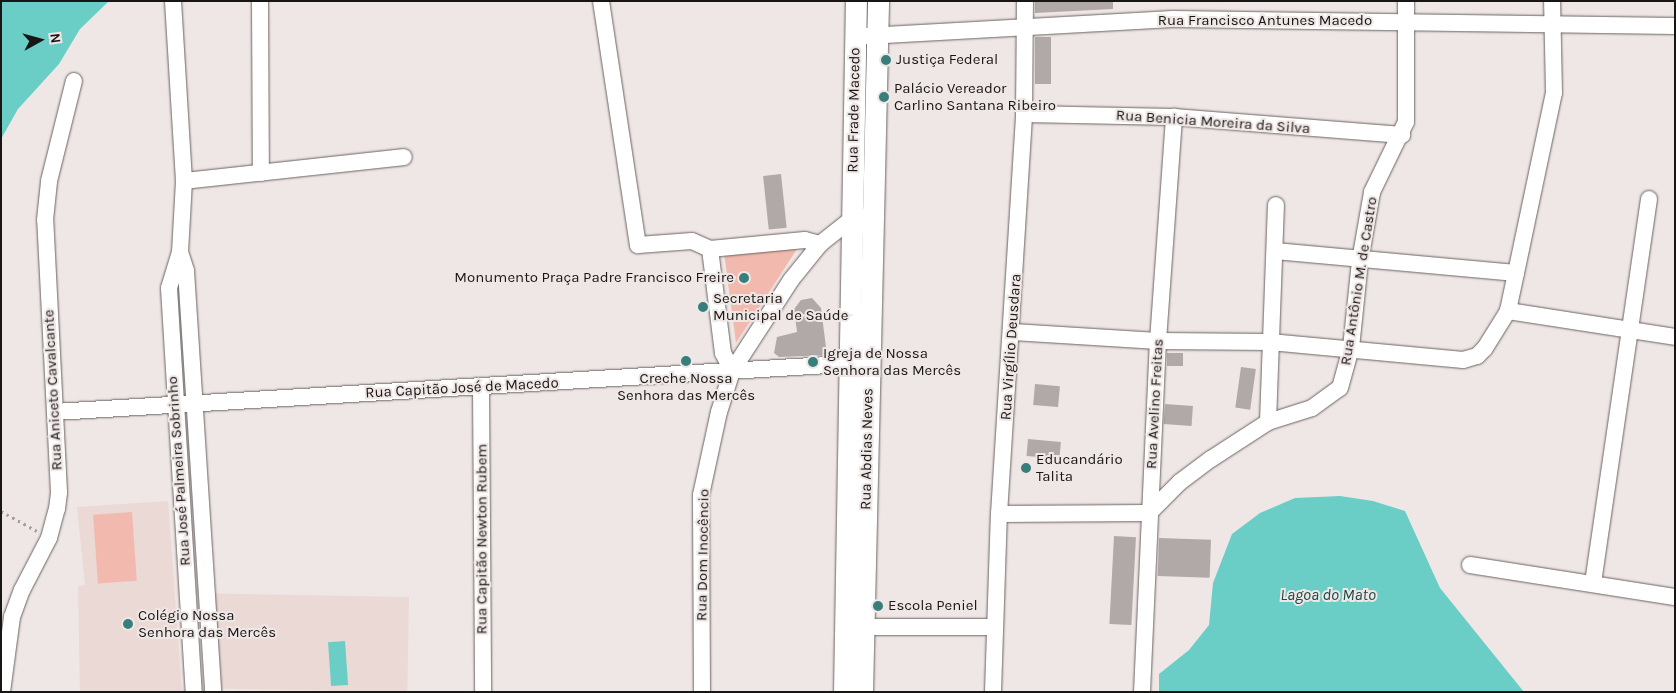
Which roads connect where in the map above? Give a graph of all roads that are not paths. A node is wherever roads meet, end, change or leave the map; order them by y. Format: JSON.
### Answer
{"nodes":[{"id":1,"x":173,"y":1,"type":"edge"},
{"id":2,"x":260,"y":1,"type":"edge"},
{"id":3,"x":601,"y":1,"type":"edge"},
{"id":4,"x":856,"y":1,"type":"edge"},
{"id":5,"x":878,"y":1,"type":"edge"},
{"id":6,"x":1025,"y":1,"type":"edge"},
{"id":7,"x":1406,"y":1,"type":"edge"},
{"id":8,"x":1552,"y":1,"type":"edge"},
{"id":9,"x":1406,"y":23,"type":"junction"},
{"id":10,"x":1552,"y":25,"type":"junction"},
{"id":11,"x":1675,"y":26,"type":"edge"},
{"id":12,"x":1025,"y":28,"type":"junction"},
{"id":13,"x":878,"y":35,"type":"junction"},
{"id":14,"x":856,"y":36,"type":"junction"},
{"id":15,"x":74,"y":81,"type":"dead end"},
{"id":16,"x":1024,"y":114,"type":"junction"},
{"id":17,"x":1174,"y":117,"type":"junction"},
{"id":18,"x":1402,"y":135,"type":"junction"},
{"id":19,"x":404,"y":157,"type":"dead end"},
{"id":20,"x":261,"y":172,"type":"junction"},
{"id":21,"x":184,"y":181,"type":"junction"},
{"id":22,"x":1649,"y":199,"type":"dead end"},
{"id":23,"x":872,"y":205,"type":"junction"},
{"id":24,"x":1276,"y":205,"type":"dead end"},
{"id":25,"x":852,"y":218,"type":"junction"},
{"id":26,"x":820,"y":244,"type":"junction"},
{"id":27,"x":710,"y":249,"type":"junction"},
{"id":28,"x":180,"y":252,"type":"junction"},
{"id":29,"x":1275,"y":252,"type":"junction"},
{"id":30,"x":1360,"y":261,"type":"junction"},
{"id":31,"x":1516,"y":273,"type":"junction"},
{"id":32,"x":1508,"y":311,"type":"junction"},
{"id":33,"x":1630,"y":330,"type":"junction"},
{"id":34,"x":1013,"y":332,"type":"junction"},
{"id":35,"x":1675,"y":337,"type":"edge"},
{"id":36,"x":1158,"y":341,"type":"junction"},
{"id":37,"x":1270,"y":342,"type":"junction"},
{"id":38,"x":1351,"y":348,"type":"junction"},
{"id":39,"x":859,"y":364,"type":"junction"},
{"id":40,"x":732,"y":371,"type":"junction"},
{"id":41,"x":481,"y":387,"type":"junction"},
{"id":42,"x":175,"y":406,"type":"junction"},
{"id":43,"x":195,"y":410,"type":"junction"},
{"id":44,"x":55,"y":412,"type":"junction"},
{"id":45,"x":1268,"y":422,"type":"junction"},
{"id":46,"x":1149,"y":513,"type":"junction"},
{"id":47,"x":999,"y":514,"type":"junction"},
{"id":48,"x":203,"y":548,"type":"junction"},
{"id":49,"x":184,"y":549,"type":"junction"},
{"id":50,"x":856,"y":554,"type":"junction"},
{"id":51,"x":1470,"y":565,"type":"dead end"},
{"id":52,"x":1593,"y":583,"type":"junction"},
{"id":53,"x":1675,"y":597,"type":"edge"},
{"id":54,"x":993,"y":626,"type":"junction"},
{"id":55,"x":864,"y":627,"type":"junction"},
{"id":56,"x":2,"y":692,"type":"edge"},
{"id":57,"x":194,"y":692,"type":"edge"},
{"id":58,"x":213,"y":692,"type":"edge"},
{"id":59,"x":218,"y":692,"type":"edge"},
{"id":60,"x":483,"y":692,"type":"edge"},
{"id":61,"x":702,"y":692,"type":"edge"},
{"id":62,"x":844,"y":692,"type":"edge"},
{"id":63,"x":862,"y":692,"type":"edge"},
{"id":64,"x":993,"y":692,"type":"edge"},
{"id":65,"x":1142,"y":692,"type":"edge"}],
"edges":[{"from":1,"to":21,"type":"street","name":"Rua José Palmeira Sobrinho"},
{"from":2,"to":20,"type":"street"},
{"from":3,"to":27,"type":"street"},
{"from":4,"to":14,"type":"main road","name":"Rua Frade Macedo"},
{"from":5,"to":13,"type":"main road","name":"Rua Frade Macedo"},
{"from":6,"to":12,"type":"street","name":"Rua Virgílio Deusdara"},
{"from":7,"to":9,"type":"street","name":"Rua Antônio M. de Castro"},
{"from":8,"to":10,"type":"street"},
{"from":9,"to":10,"type":"street","name":"Rua Francisco Antunes Macedo"},
{"from":9,"to":12,"type":"street","name":"Rua Francisco Antunes Macedo"},
{"from":9,"to":18,"type":"street","name":"Rua Antônio M. de Castro"},
{"from":10,"to":11,"type":"street","name":"Rua Francisco Antunes Macedo"},
{"from":10,"to":31,"type":"street"},
{"from":12,"to":13,"type":"street","name":"Rua Francisco Antunes Macedo"},
{"from":12,"to":16,"type":"street","name":"Rua Virgílio Deusdara"},
{"from":13,"to":14,"type":"street","name":"Rua Francisco Antunes Macedo"},
{"from":13,"to":23,"type":"main road","name":"Rua Frade Macedo"},
{"from":14,"to":25,"type":"main road","name":"Rua Frade Macedo"},
{"from":15,"to":44,"type":"street","name":"Rua Aniceto Cavalcante"},
{"from":16,"to":17,"type":"street","name":"Rua Benicia Moreira da Silva"},
{"from":16,"to":34,"type":"street","name":"Rua Virgílio Deusdara"},
{"from":17,"to":18,"type":"street","name":"Rua Benicia Moreira da Silva"},
{"from":17,"to":36,"type":"street","name":"Rua Avelino Freitas"},
{"from":18,"to":30,"type":"street","name":"Rua Antônio M. de Castro"},
{"from":19,"to":20,"type":"street"},
{"from":20,"to":21,"type":"street"},
{"from":21,"to":28,"type":"street","name":"Rua José Palmeira Sobrinho"},
{"from":22,"to":33,"type":"street"},
{"from":23,"to":25,"type":"street","name":"Rua Dom Inocêncio"},
{"from":23,"to":39,"type":"main road","name":"Rua Abdias Neves"},
{"from":24,"to":29,"type":"street"},
{"from":25,"to":26,"type":"street","name":"Rua Dom Inocêncio"},
{"from":25,"to":39,"type":"main road","name":"Rua Abdias Neves"},
{"from":26,"to":27,"type":"street"},
{"from":26,"to":40,"type":"street","name":"Rua Dom Inocêncio"},
{"from":27,"to":40,"type":"street"},
{"from":28,"to":42,"type":"street","name":"Rua José Palmeira Sobrinho"},
{"from":28,"to":43,"type":"street","name":"Rua José Palmeira Sobrinho"},
{"from":29,"to":30,"type":"street"},
{"from":29,"to":37,"type":"street"},
{"from":30,"to":31,"type":"street"},
{"from":30,"to":38,"type":"street","name":"Rua Antônio M. de Castro"},
{"from":31,"to":32,"type":"street"},
{"from":32,"to":33,"type":"street"},
{"from":32,"to":38,"type":"street"},
{"from":33,"to":35,"type":"street"},
{"from":33,"to":52,"type":"street"},
{"from":34,"to":36,"type":"street"},
{"from":34,"to":47,"type":"street","name":"Rua Virgílio Deusdara"},
{"from":36,"to":37,"type":"street"},
{"from":36,"to":46,"type":"street","name":"Rua Avelino Freitas"},
{"from":37,"to":38,"type":"street"},
{"from":37,"to":45,"type":"street"},
{"from":38,"to":45,"type":"street","name":"Rua Antônio M. de Castro"},
{"from":39,"to":40,"type":"street","name":"Rua Capitão José de Macedo"},
{"from":39,"to":50,"type":"main road","name":"Rua Abdias Neves"},
{"from":40,"to":41,"type":"street","name":"Rua Capitão José de Macedo"},
{"from":40,"to":61,"type":"street","name":"Rua Dom Inocêncio"},
{"from":41,"to":43,"type":"street","name":"Rua Capitão José de Macedo"},
{"from":41,"to":60,"type":"street","name":"Rua Capitão Newton Rubem"},
{"from":42,"to":43,"type":"street","name":"Rua Capitão José de Macedo"},
{"from":42,"to":44,"type":"street","name":"Rua Capitão José de Macedo"},
{"from":42,"to":49,"type":"street","name":"Rua José Palmeira Sobrinho"},
{"from":43,"to":48,"type":"street","name":"Rua José Palmeira Sobrinho"},
{"from":43,"to":59,"type":"street"},
{"from":44,"to":56,"type":"street","name":"Rua Aniceto Cavalcante"},
{"from":45,"to":46,"type":"street"},
{"from":46,"to":47,"type":"street"},
{"from":46,"to":65,"type":"street","name":"Rua Avelino Freitas"},
{"from":47,"to":54,"type":"street","name":"Rua Virgílio Deusdara"},
{"from":48,"to":49,"type":"street"},
{"from":48,"to":58,"type":"street","name":"Rua José Palmeira Sobrinho"},
{"from":49,"to":57,"type":"street","name":"Rua José Palmeira Sobrinho"},
{"from":50,"to":55,"type":"main road","name":"Rua Abdias Neves"},
{"from":50,"to":62,"type":"main road","name":"Rua Abdias Neves"},
{"from":51,"to":52,"type":"street"},
{"from":52,"to":53,"type":"street"},
{"from":54,"to":55,"type":"street"},
{"from":54,"to":64,"type":"street","name":"Rua Virgílio Deusdara"},
{"from":55,"to":63,"type":"main road","name":"Rua Abdias Neves"}]}
